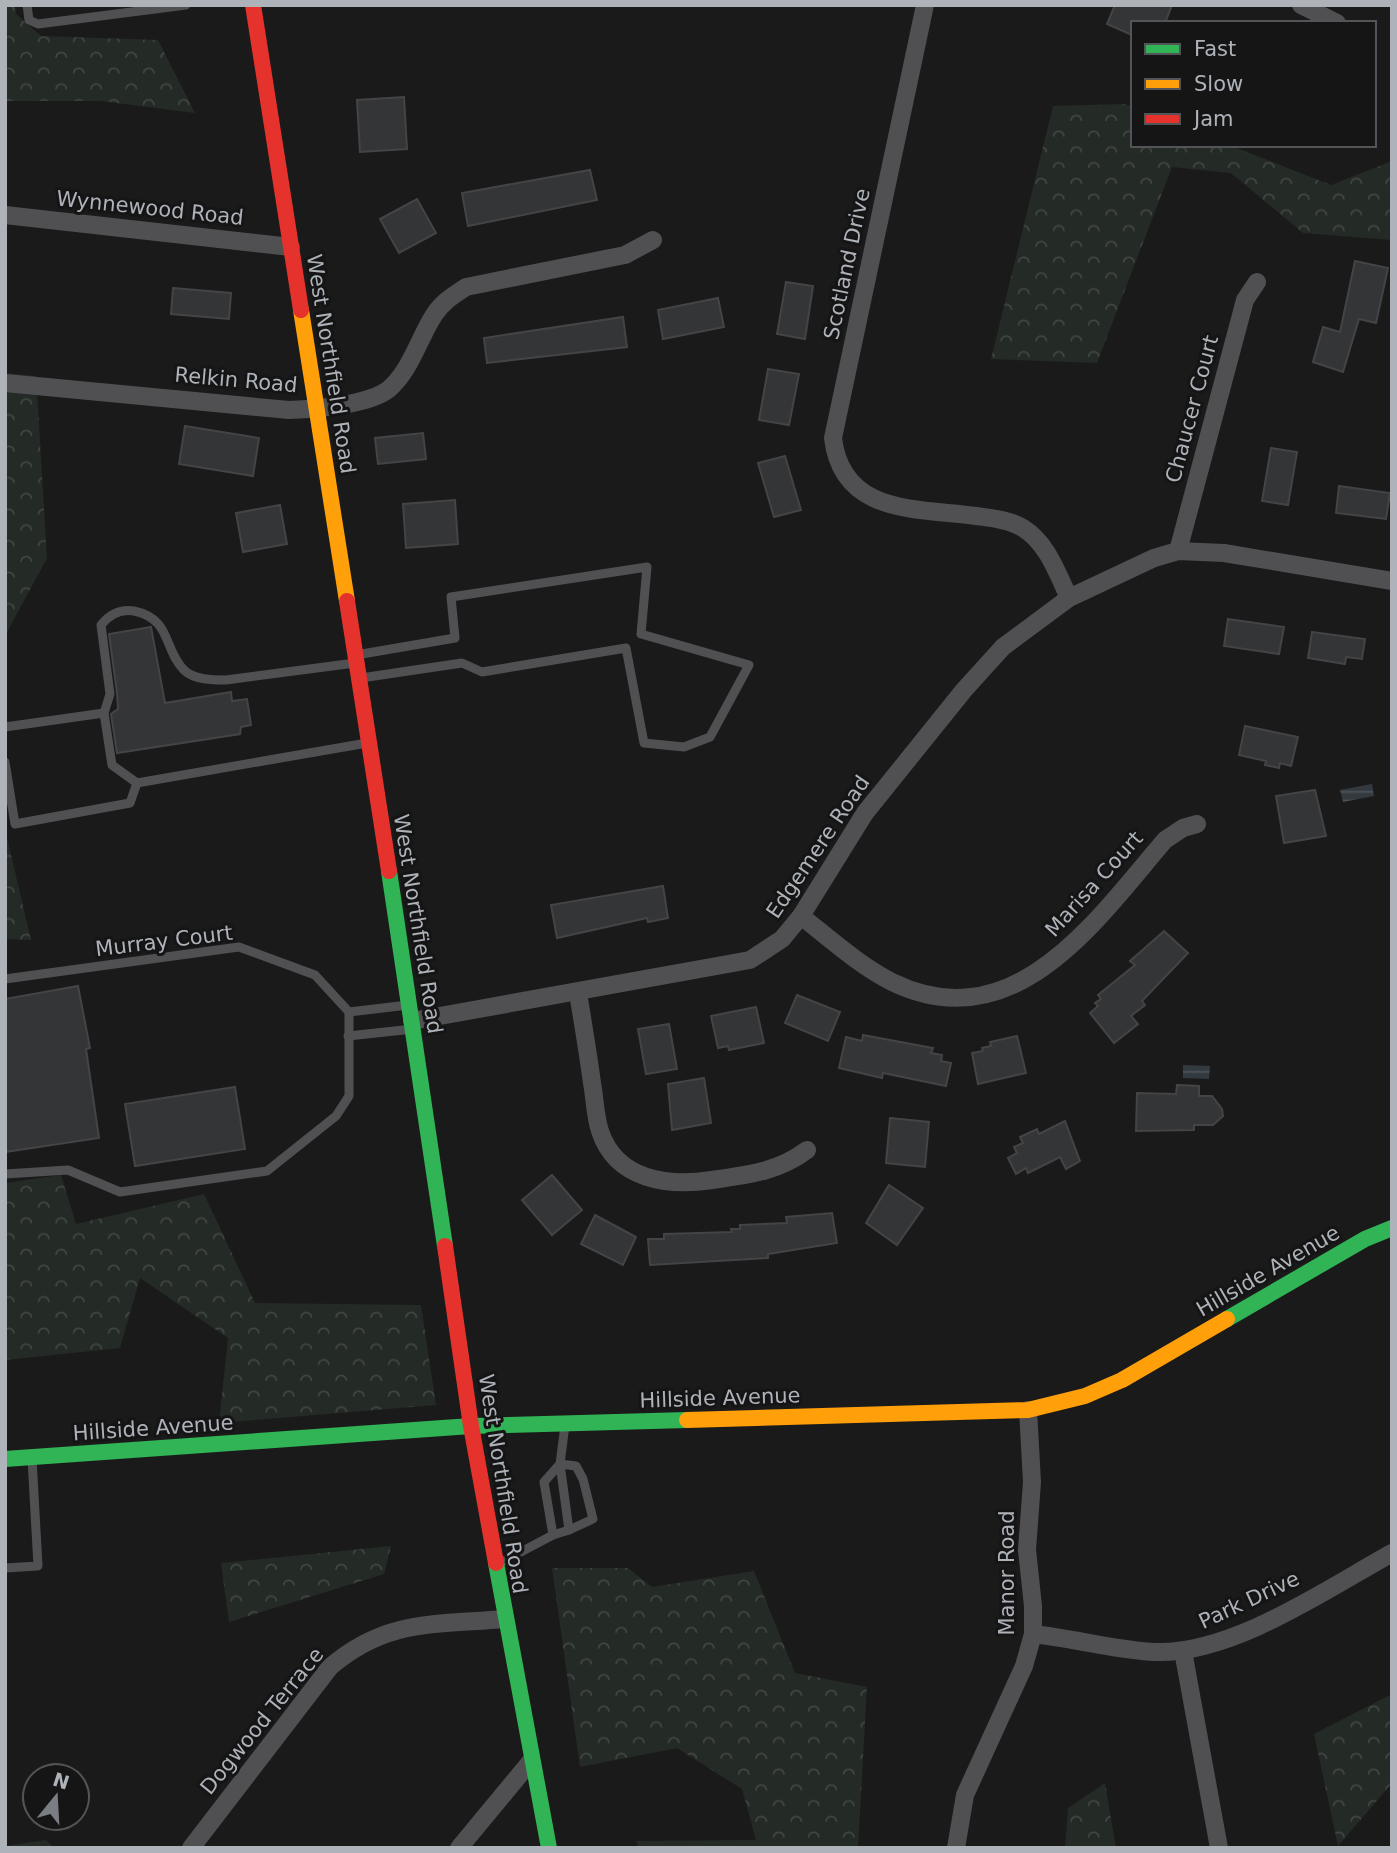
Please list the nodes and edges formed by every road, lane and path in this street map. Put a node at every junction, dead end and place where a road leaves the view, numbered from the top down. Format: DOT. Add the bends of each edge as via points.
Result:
graph roads {
  1 [pos="27,5"];
  2 [pos="253,5"];
  3 [pos="925,5"];
  4 [pos="1301,5"];
  5 [pos="181,6"];
  6 [pos="1334,21"];
  7 [pos="5,215"];
  8 [pos="653,240"];
  9 [pos="290,247"];
  10 [pos="1258,282"];
  11 [pos="5,383"];
  12 [pos="318,409"];
  13 [pos="1178,551"];
  14 [pos="1392,581"];
  15 [pos="1069,598"];
  16 [pos="357,665"];
  17 [pos="104,713"];
  18 [pos="5,727"];
  19 [pos="369,742"];
  20 [pos="5,762"];
  21 [pos="137,783"];
  22 [pos="1197,824"];
  23 [pos="801,916"];
  24 [pos="5,978"];
  25 [pos="578,993"];
  26 [pos="349,1012"];
  27 [pos="412,1018"];
  28 [pos="348,1036"];
  29 [pos="807,1150"];
  30 [pos="5,1174"];
  31 [pos="1392,1228"];
  32 [pos="1028,1410"];
  33 [pos="565,1423"];
  34 [pos="471,1426"];
  35 [pos="32,1457"];
  36 [pos="5,1459"];
  37 [pos="560,1464"];
  38 [pos="569,1530"];
  39 [pos="553,1535"];
  40 [pos="1392,1553"];
  41 [pos="495,1566"];
  42 [pos="5,1568"];
  43 [pos="505,1619"];
  44 [pos="1033,1634"];
  45 [pos="1183,1651"];
  46 [pos="531,1761"];
  47 [pos="191,1848"];
  48 [pos="459,1848"];
  49 [pos="549,1848"];
  50 [pos="956,1848"];
  51 [pos="1219,1848"];
  1 -- 5 [label="lane" via="29,20 38,24"];
  2 -- 9 [label="main road, West Northfield Road"];
  3 -- 15 [label="street, Scotland Drive" via="833,438 839,466 874,500 1021,526 1039,540"];
  4 -- 6 [label="street"];
  7 -- 9 [label="street, Wynnewood Road"];
  8 -- 12 [label="street, Relkin Road" via="625,255 466,287 435,313 404,371 388,390"];
  9 -- 12 [label="main road, West Northfield Road"];
  10 -- 13 [label="street, Chaucer Court" via="1245,300"];
  11 -- 12 [label="street, Relkin Road"];
  12 -- 16 [label="main road, West Northfield Road"];
  13 -- 14 [label="street, Edgemere Road" via="1224,553"];
  13 -- 15 [label="street, Edgemere Road"];
  15 -- 23 [label="street, Edgemere Road" via="1003,647 964,690 865,813"];
  16 -- 16 [label="lane" via="462,663 482,671 626,648 644,743 684,747 710,737 749,665 641,634 647,567 450,597 456,638"];
  16 -- 17 [label="lane" via="205,680 185,671 162,627 148,614 129,610 109,615 101,625 110,694"];
  16 -- 19 [label="main road, West Northfield Road"];
  17 -- 18 [label="lane"];
  17 -- 21 [label="lane" via="112,765"];
  19 -- 21 [label="lane"];
  19 -- 27 [label="main road, West Northfield Road"];
  20 -- 21 [label="lane" via="15,824 130,803"];
  22 -- 23 [label="street, Marisa Court" via="1165,839 1077,942 1055,961 1017,984 993,992 943,996 895,984"];
  23 -- 25 [label="street, Edgemere Road" via="782,939 750,960"];
  24 -- 26 [label="lane, Murray Court" via="239,947 316,975"];
  25 -- 27 [label="street, Edgemere Road"];
  25 -- 29 [label="street" via="600,1129 613,1156 624,1166 651,1180 685,1184 769,1171"];
  26 -- 27 [label="lane"];
  26 -- 28 [label="lane"];
  27 -- 28 [label="lane"];
  27 -- 34 [label="main road, West Northfield Road"];
  28 -- 30 [label="lane" via="349,1096 336,1116 267,1171 120,1192 68,1170"];
  31 -- 32 [label="main road, Hillside Avenue" via="1365,1239 1122,1380 1085,1396"];
  32 -- 33 [label="main road, Hillside Avenue"];
  32 -- 44 [label="street, Manor Road" via="1032,1482 1027,1550"];
  33 -- 34 [label="main road, Hillside Avenue"];
  33 -- 37 [label="lane"];
  34 -- 35 [label="main road, Hillside Avenue"];
  34 -- 41 [label="main road, West Northfield Road"];
  35 -- 36 [label="main road, Hillside Avenue"];
  35 -- 42 [label="lane" via="38,1566"];
  37 -- 38 [label="lane"];
  37 -- 38 [label="lane" via="576,1466 593,1519"];
  37 -- 39 [label="lane" via="544,1482"];
  38 -- 39 [label="lane"];
  39 -- 41 [label="lane"];
  40 -- 45 [label="street, Park Drive" via="1235,1636"];
  41 -- 43 [label="main road, West Northfield Road"];
  43 -- 46 [label="main road, West Northfield Road"];
  43 -- 47 [label="street, Dogwood Terrace" via="383,1632 352,1648 330,1667"];
  44 -- 45 [label="street, Park Drive" via="1154,1652"];
  44 -- 50 [label="street, Manor Road" via="1024,1666 965,1795"];
  45 -- 51 [label="street"];
  46 -- 48 [label="street"];
  46 -- 49 [label="main road, West Northfield Road"];
}
